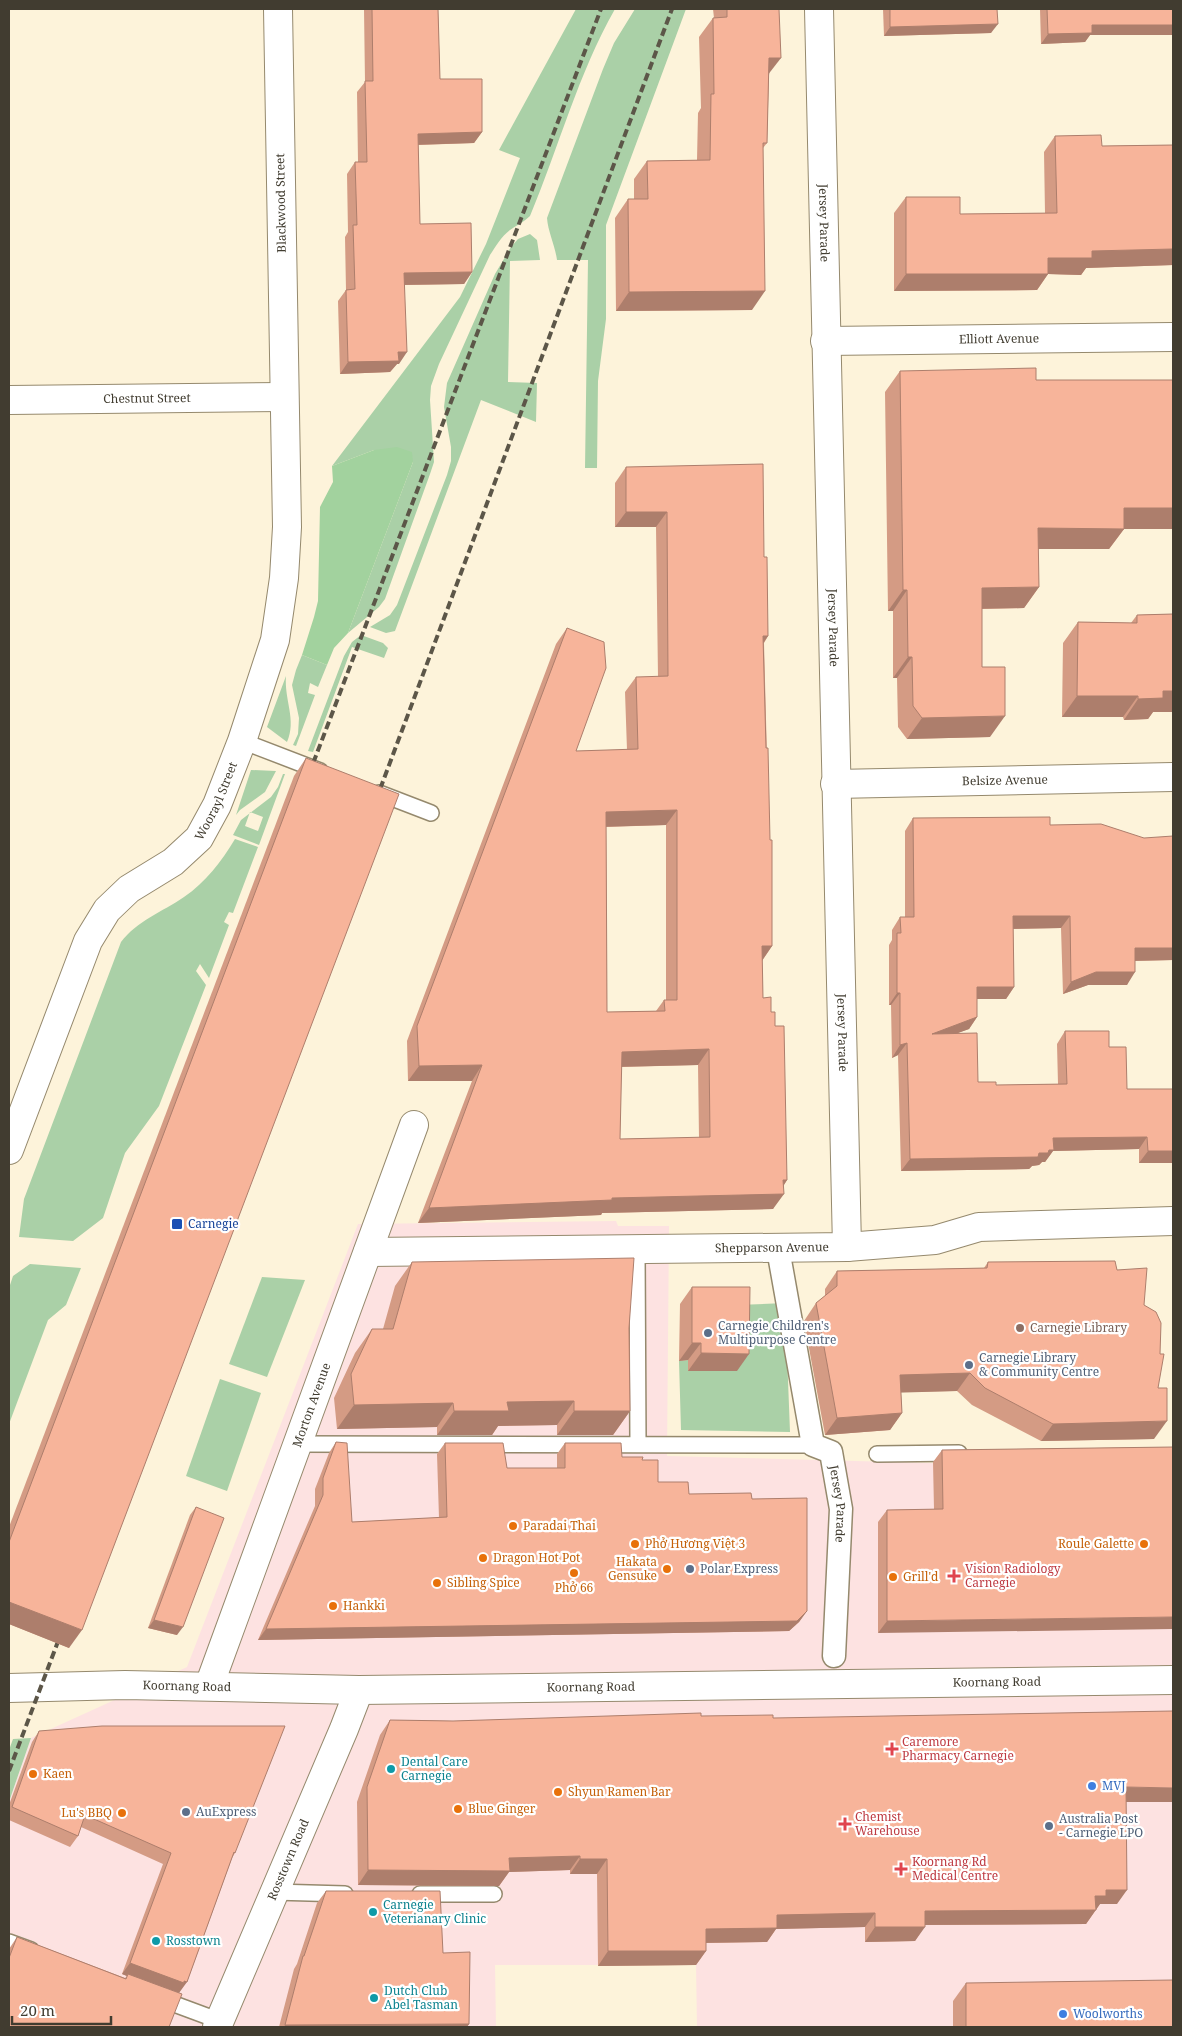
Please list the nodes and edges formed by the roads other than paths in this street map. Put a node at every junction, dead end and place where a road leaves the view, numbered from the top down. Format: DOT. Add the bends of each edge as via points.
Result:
graph roads {
  1 [pos="278,9"];
  2 [pos="819,9"];
  3 [pos="1173,337"];
  4 [pos="825,341"];
  5 [pos="284,397"];
  6 [pos="9,400"];
  7 [pos="242,741"];
  8 [pos="332,775"];
  9 [pos="1173,777"];
  10 [pos="836,784"];
  11 [pos="366,788"];
  12 [pos="431,813"];
  13 [pos="414,1125"];
  14 [pos="9,1150"];
  15 [pos="1173,1221"];
  16 [pos="847,1247"];
  17 [pos="778,1249"];
  18 [pos="637,1250"];
  19 [pos="368,1252"];
  20 [pos="638,1443"];
  21 [pos="299,1444"];
  22 [pos="813,1445"];
  23 [pos="976,1453"];
  24 [pos="877,1454"];
  25 [pos="834,1656"];
  26 [pos="1173,1680"];
  27 [pos="209,1686"];
  28 [pos="9,1688"];
  29 [pos="359,1690"];
  30 [pos="274,1892"];
  31 [pos="356,1894"];
  32 [pos="405,1894"];
  33 [pos="494,1894"];
  34 [pos="9,1942"];
  35 [pos="46,1956"];
  36 [pos="146,1993"];
  37 [pos="219,2024"];
  1 -- 5 [label="street, Blackwood Street"];
  2 -- 4 [label="street, Jersey Parade"];
  3 -- 4 [label="street, Elliott Avenue"];
  4 -- 10 [label="street, Jersey Parade"];
  5 -- 6 [label="street, Chestnut Street"];
  5 -- 7 [label="street, Woorayl Street" via="287,527 284,578 275,640"];
  7 -- 8 [label="lane"];
  7 -- 14 [label="street, Woorayl Street" via="217,805 199,838 172,862 129,889 107,910 88,942"];
  9 -- 10 [label="street, Belsize Avenue"];
  10 -- 16 [label="street, Jersey Parade"];
  11 -- 12 [label="lane"];
  13 -- 19 [label="street, Morton Avenue"];
  15 -- 16 [label="street, Shepparson Avenue" via="979,1227 935,1240"];
  16 -- 17 [label="street, Shepparson Avenue"];
  17 -- 18 [label="street, Shepparson Avenue"];
  17 -- 22 [label="street"];
  18 -- 19 [label="street, Shepparson Avenue"];
  18 -- 20 [label="lane"];
  19 -- 21 [label="street, Morton Avenue"];
  20 -- 21 [label="lane"];
  20 -- 22 [label="lane"];
  21 -- 27 [label="street, Morton Avenue"];
  22 -- 25 [label="street, Jersey Parade" via="831,1452 841,1509"];
  23 -- 24 [label="lane"];
  26 -- 29 [label="street, Koornang Road"];
  27 -- 28 [label="street, Koornang Road"];
  27 -- 29 [label="street, Koornang Road"];
  29 -- 30 [label="street, Rosstown Road"];
  30 -- 31 [label="lane"];
  30 -- 37 [label="street, Rosstown Road"];
  32 -- 33 [label="lane"];
  34 -- 35 [label="lane"];
  36 -- 37 [label="lane"];
}
